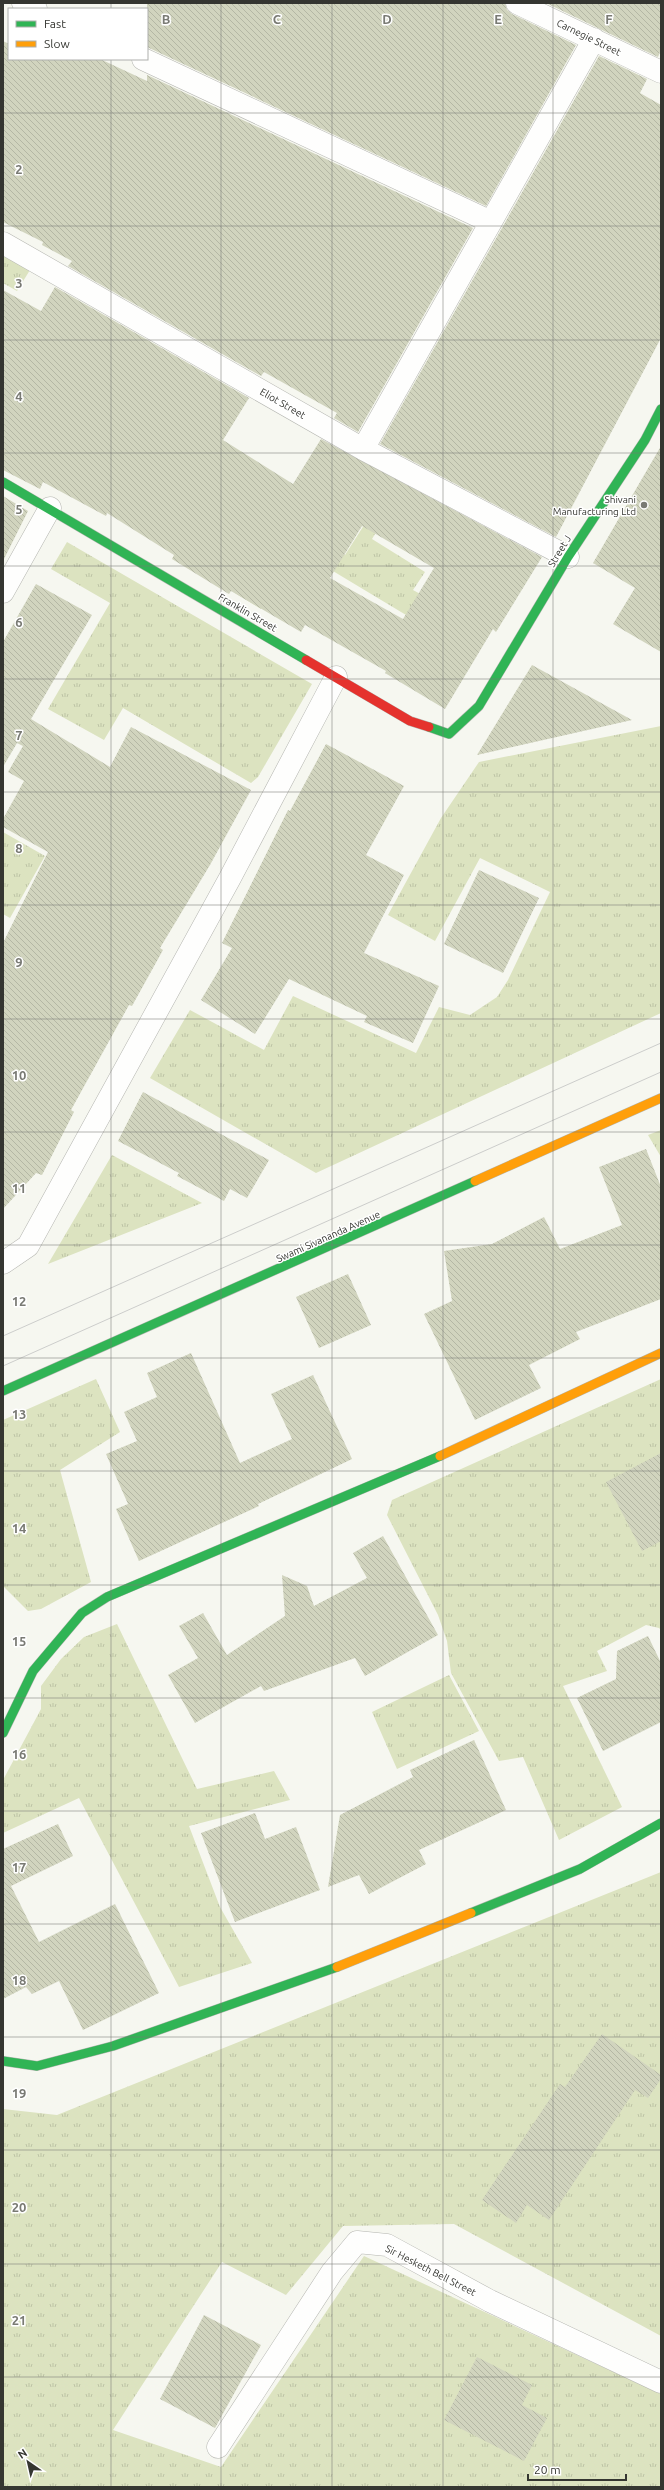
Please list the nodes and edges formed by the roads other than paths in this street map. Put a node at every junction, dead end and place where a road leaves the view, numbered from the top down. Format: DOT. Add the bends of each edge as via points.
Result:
graph roads {
  1 [pos="23,3"];
  2 [pos="517,3"];
  3 [pos="34,8"];
  4 [pos="594,39"];
  5 [pos="145,60"];
  6 [pos="661,72"];
  7 [pos="491,222"];
  8 [pos="3,243"];
  9 [pos="661,409"];
  10 [pos="364,449"];
  11 [pos="3,482"];
  12 [pos="50,508"];
  13 [pos="568,557"];
  14 [pos="3,592"];
  15 [pos="336,676"];
  16 [pos="478,706"];
  17 [pos="661,1098"];
  18 [pos="3,1263"];
  19 [pos="661,1353"];
  20 [pos="3,1391"];
  21 [pos="3,1733"];
  22 [pos="661,1823"];
  23 [pos="3,2061"];
  24 [pos="661,2382"];
  25 [pos="218,2447"];
  1 -- 3 [label="street"];
  2 -- 4 [label="street, Carnegie Street"];
  4 -- 6 [label="street, Carnegie Street"];
  4 -- 7 [label="street"];
  5 -- 7 [label="street"];
  7 -- 10 [label="street"];
  8 -- 10 [label="street, Eliot Street"];
  9 -- 13 [label="street, Street J" via="645,440"];
  10 -- 13 [label="street, Eliot Street"];
  11 -- 12 [label="street, Franklin Street"];
  12 -- 14 [label="street"];
  12 -- 15 [label="street, Franklin Street"];
  13 -- 16 [label="street, Street J"];
  15 -- 16 [label="street, Franklin Street" via="410,721 449,734"];
  15 -- 18 [label="street" via="230,878 32,1240 28,1246"];
  17 -- 20 [label="street, Swami Sivananda Avenue"];
  19 -- 21 [label="street" via="477,1441 107,1597 82,1613 33,1671"];
  22 -- 23 [label="street" via="580,1869 324,1972 106,2048 37,2066"];
  24 -- 25 [label="street, Sir Hesketh Bell Street" via="490,2301 388,2245 357,2242 332,2272"];
}
